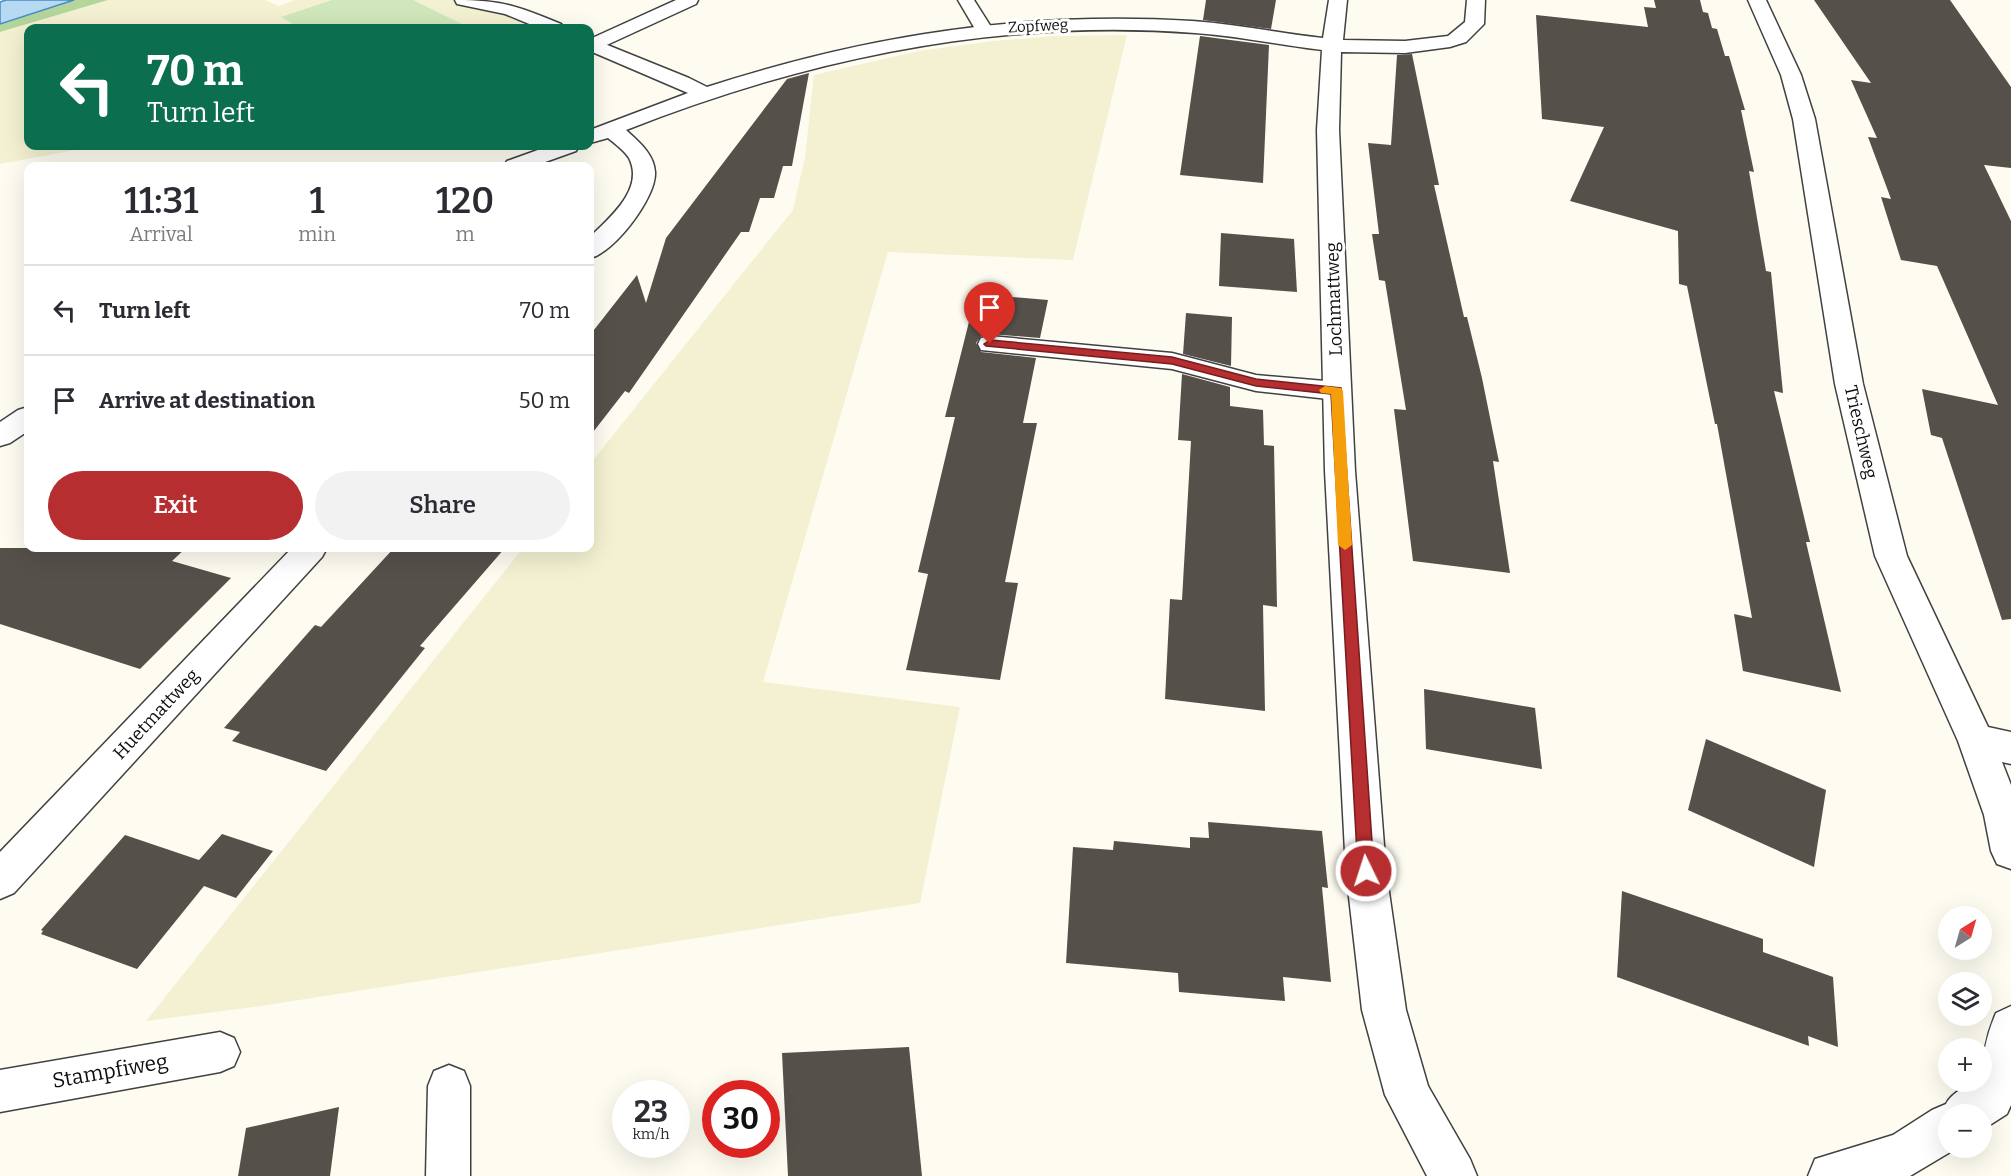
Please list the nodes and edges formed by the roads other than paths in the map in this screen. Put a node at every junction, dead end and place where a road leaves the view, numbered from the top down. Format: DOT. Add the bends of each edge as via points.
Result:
graph roads {
  1 [pos="466,0"];
  2 [pos="690,0"];
  3 [pos="966,0"];
  4 [pos="1338,0"];
  5 [pos="1476,0"];
  6 [pos="1757,0"];
  7 [pos="544,24"];
  8 [pos="984,30"];
  9 [pos="594,43"];
  10 [pos="594,45"];
  11 [pos="1334,45"];
  12 [pos="704,94"];
  13 [pos="600,133"];
  14 [pos="557,150"];
  15 [pos="526,162"];
  16 [pos="594,246"];
  17 [pos="990,344"];
  18 [pos="1337,391"];
  19 [pos="24,420"];
  20 [pos="0,436"];
  21 [pos="307,552"];
  22 [pos="1976,741"];
  23 [pos="2011,748"];
  24 [pos="2011,851"];
  25 [pos="0,880"];
  26 [pos="2011,1028"];
  27 [pos="220,1052"];
  28 [pos="449,1086"];
  29 [pos="0,1091"];
  30 [pos="1981,1104"];
  31 [pos="1938,1133"];
  32 [pos="448,1176"];
  33 [pos="1453,1176"];
  34 [pos="1832,1176"];
  1 -- 7 [label="street" via="511,10"];
  2 -- 9 [label="lane"];
  3 -- 8 [label="lane"];
  4 -- 11 [label="street"];
  5 -- 11 [label="street" via="1474,24 1457,39 1418,47"];
  6 -- 22 [label="street, Trieschweg" via="1791,75 1804,119 1849,384 1891,556"];
  8 -- 11 [label="street, Zopfweg" via="1131,24 1206,28"];
  8 -- 12 [label="street, Zopfweg" via="819,62"];
  10 -- 12 [label="street"];
  11 -- 18 [label="street, Lochmattweg" via="1329,69 1328,130"];
  12 -- 13 [label="street, Zopfweg"];
  13 -- 16 [label="street" via="640,158 642,176 639,195"];
  14 -- 15 [label="street"];
  17 -- 18 [label="lane" via="1172,361 1256,383"];
  18 -- 33 [label="street, Lochmattweg" via="1366,871 1384,1010 1408,1095"];
  19 -- 20 [label="street"];
  21 -- 25 [label="street, Huetmattweg"];
  22 -- 23 [label="street"];
  22 -- 24 [label="street, Trieschweg" via="2003,815"];
  26 -- 30 [label="street" via="1991,1098"];
  27 -- 29 [label="lane, Stampfiweg"];
  28 -- 32 [label="lane"];
  31 -- 34 [label="street" via="1904,1155"];
}
